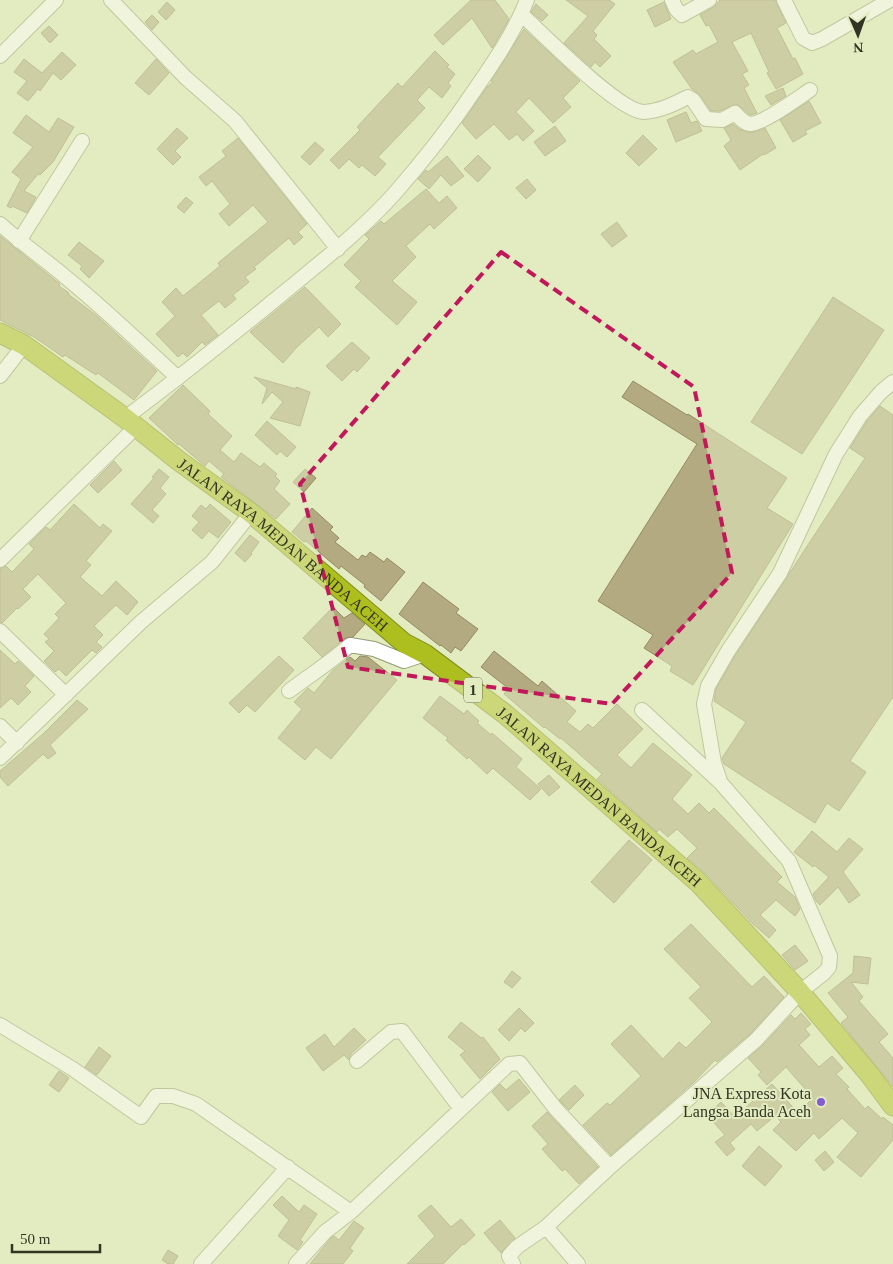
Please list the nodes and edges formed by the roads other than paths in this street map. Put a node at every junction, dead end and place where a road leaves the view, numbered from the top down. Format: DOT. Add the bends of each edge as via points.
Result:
graph roads {
  1 [pos="56,0"];
  2 [pos="111,0"];
  3 [pos="527,0"];
  4 [pos="672,0"];
  5 [pos="709,0"];
  6 [pos="784,0"];
  7 [pos="890,0"];
  8 [pos="521,14"];
  9 [pos="0,56"];
  10 [pos="810,90"];
  11 [pos="82,141"];
  12 [pos="0,224"];
  13 [pos="19,241"];
  14 [pos="338,248"];
  15 [pos="0,333"];
  16 [pos="24,345"];
  17 [pos="0,376"];
  18 [pos="178,378"];
  19 [pos="893,382"];
  20 [pos="131,423"];
  21 [pos="251,513"];
  22 [pos="0,560"];
  23 [pos="0,631"];
  24 [pos="425,654"];
  25 [pos="289,691"];
  26 [pos="66,695"];
  27 [pos="642,710"];
  28 [pos="0,726"];
  29 [pos="16,744"];
  30 [pos="0,758"];
  31 [pos="720,782"];
  32 [pos="800,992"];
  33 [pos="0,1025"];
  34 [pos="357,1061"];
  35 [pos="893,1106"];
  36 [pos="461,1109"];
  37 [pos="288,1167"];
  38 [pos="610,1168"];
  39 [pos="351,1212"];
  40 [pos="546,1227"];
  41 [pos="508,1261"];
  42 [pos="201,1264"];
  43 [pos="296,1264"];
  44 [pos="578,1264"];
  1 -- 9 [label="street"];
  2 -- 14 [label="street" via="186,78 234,121"];
  3 -- 8 [label="street"];
  4 -- 5 [label="street" via="682,15"];
  6 -- 7 [label="street" via="802,38 812,43"];
  8 -- 10 [label="street" via="594,82 642,112 662,109 688,98 706,119 722,120 735,113 752,124"];
  8 -- 14 [label="street" via="498,56 433,147 394,194"];
  11 -- 13 [label="street"];
  12 -- 13 [label="street"];
  13 -- 18 [label="street" via="109,313"];
  14 -- 18 [label="street"];
  15 -- 16 [label="highway, JALAN RAYA MEDAN BANDA ACEH / 1"];
  16 -- 17 [label="street"];
  16 -- 20 [label="highway, JALAN RAYA MEDAN BANDA ACEH / 1"];
  18 -- 20 [label="street"];
  19 -- 31 [label="street" via="860,416 836,454 780,573 708,686 704,704"];
  20 -- 21 [label="highway, JALAN RAYA MEDAN BANDA ACEH / 1"];
  20 -- 22 [label="street"];
  21 -- 24 [label="highway, JALAN RAYA MEDAN BANDA ACEH / 1" via="404,643"];
  21 -- 26 [label="street" via="212,562 141,622"];
  23 -- 26 [label="street"];
  24 -- 25 [label="street" via="404,661 374,649 350,645"];
  24 -- 32 [label="highway, JALAN RAYA MEDAN BANDA ACEH / 1" via="505,714 698,883"];
  26 -- 29 [label="street"];
  27 -- 31 [label="street"];
  28 -- 29 [label="street"];
  29 -- 30 [label="street"];
  31 -- 32 [label="street" via="789,861 830,956 829,967"];
  32 -- 35 [label="highway, JALAN RAYA MEDAN BANDA ACEH / 1"];
  32 -- 38 [label="street" via="756,1040"];
  33 -- 37 [label="street" via="73,1069 141,1117 156,1096 173,1096 196,1104"];
  34 -- 36 [label="street" via="391,1032 402,1031"];
  36 -- 38 [label="street" via="509,1064 520,1063 555,1108"];
  36 -- 39 [label="street"];
  37 -- 39 [label="street"];
  37 -- 42 [label="street"];
  38 -- 40 [label="street"];
  39 -- 43 [label="street" via="325,1232"];
  40 -- 41 [label="street" via="517,1247"];
  40 -- 44 [label="street"];
}
